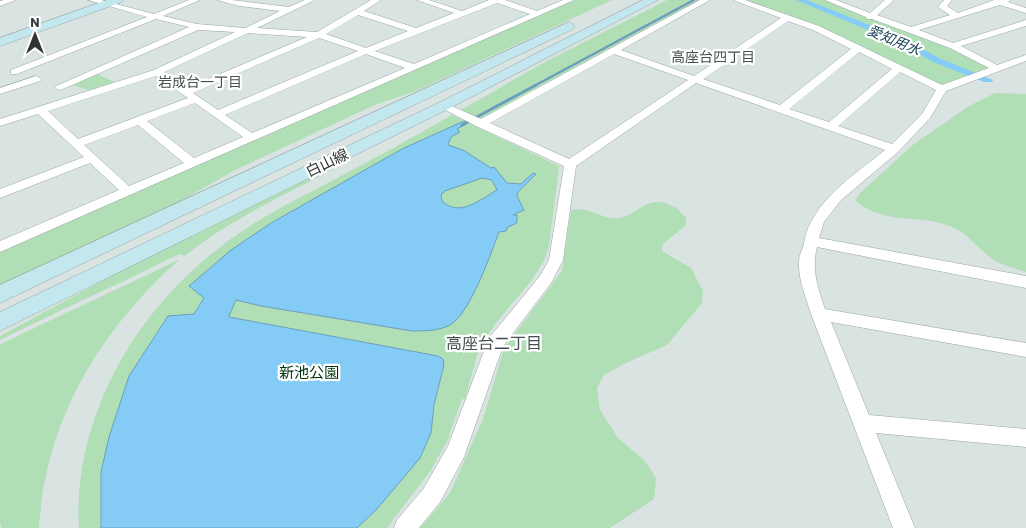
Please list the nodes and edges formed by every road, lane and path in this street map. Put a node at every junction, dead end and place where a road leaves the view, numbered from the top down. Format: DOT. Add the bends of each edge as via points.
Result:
graph roads {
  1 [pos="12,0"];
  2 [pos="92,0"];
  3 [pos="196,0"];
  4 [pos="221,0"];
  5 [pos="250,0"];
  6 [pos="311,0"];
  7 [pos="377,0"];
  8 [pos="497,0"];
  9 [pos="570,0"];
  10 [pos="625,0"];
  11 [pos="652,0"];
  12 [pos="706,0"];
  13 [pos="737,0"];
  14 [pos="829,0"];
  15 [pos="890,0"];
  16 [pos="948,0"];
  17 [pos="425,1"];
  18 [pos="1001,1"];
  19 [pos="113,2"];
  20 [pos="0,4"];
  21 [pos="239,4"];
  22 [pos="291,10"];
  23 [pos="1026,10"];
  24 [pos="358,12"];
  25 [pos="462,13"];
  26 [pos="537,14"];
  27 [pos="155,16"];
  28 [pos="870,16"];
  29 [pos="957,16"];
  30 [pos="788,17"];
  31 [pos="1026,23"];
  32 [pos="197,27"];
  33 [pos="246,30"];
  34 [pos="911,30"];
  35 [pos="416,31"];
  36 [pos="319,35"];
  37 [pos="0,42"];
  38 [pos="953,46"];
  39 [pos="858,48"];
  40 [pos="366,51"];
  41 [pos="614,51"];
  42 [pos="1026,58"];
  43 [pos="413,67"];
  44 [pos="899,68"];
  45 [pos="997,69"];
  46 [pos="157,72"];
  47 [pos="695,79"];
  48 [pos="942,89"];
  49 [pos="0,91"];
  50 [pos="186,92"];
  51 [pos="82,96"];
  52 [pos="196,99"];
  53 [pos="443,106"];
  54 [pos="39,109"];
  55 [pos="782,109"];
  56 [pos="217,114"];
  57 [pos="139,120"];
  58 [pos="0,122"];
  59 [pos="480,124"];
  60 [pos="831,126"];
  61 [pos="251,138"];
  62 [pos="76,144"];
  63 [pos="894,149"];
  64 [pos="92,158"];
  65 [pos="193,164"];
  66 [pos="570,164"];
  67 [pos="128,192"];
  68 [pos="0,194"];
  69 [pos="810,241"];
  70 [pos="0,247"];
  71 [pos="1026,282"];
  72 [pos="0,296"];
  73 [pos="819,314"];
  74 [pos="0,322"];
  75 [pos="1026,350"];
  76 [pos="863,423"];
  77 [pos="1026,438"];
  78 [pos="404,528"];
  79 [pos="904,528"];
  1 -- 20 [label="street"];
  2 -- 19 [label="street"];
  3 -- 27 [label="street"];
  4 -- 21 [label="street"];
  5 -- 21 [label="street"];
  6 -- 22 [label="street"];
  7 -- 24 [label="street"];
  8 -- 25 [label="street"];
  8 -- 26 [label="street"];
  9 -- 26 [label="street"];
  10 -- 72 [label="street, 白山線"];
  11 -- 53 [label="street, 白山線"];
  12 -- 41 [label="street"];
  13 -- 30 [label="street"];
  14 -- 28 [label="street"];
  15 -- 28 [label="street"];
  16 -- 29 [label="street" via="942,7"];
  17 -- 25 [label="street"];
  18 -- 23 [label="street"];
  18 -- 29 [label="street"];
  19 -- 27 [label="street"];
  19 -- 37 [label="street"];
  21 -- 22 [label="street"];
  22 -- 33 [label="street"];
  24 -- 35 [label="street"];
  24 -- 36 [label="street"];
  25 -- 35 [label="street"];
  26 -- 43 [label="street"];
  27 -- 32 [label="street"];
  27 -- 49 [label="street" via="14,72 36,79"];
  28 -- 34 [label="street"];
  29 -- 34 [label="street"];
  30 -- 39 [label="street"];
  30 -- 47 [label="street"];
  31 -- 38 [label="street"];
  32 -- 33 [label="street"];
  32 -- 51 [label="street" via="58,87"];
  33 -- 36 [label="street"];
  33 -- 46 [label="street"];
  34 -- 38 [label="street"];
  35 -- 40 [label="street"];
  36 -- 40 [label="street"];
  36 -- 50 [label="street"];
  38 -- 45 [label="street"];
  39 -- 44 [label="street"];
  39 -- 55 [label="street"];
  40 -- 43 [label="street"];
  40 -- 56 [label="street"];
  41 -- 47 [label="street"];
  41 -- 59 [label="street"];
  42 -- 45 [label="street"];
  43 -- 61 [label="street"];
  44 -- 48 [label="street"];
  44 -- 60 [label="street"];
  45 -- 48 [label="street"];
  46 -- 50 [label="street"];
  46 -- 51 [label="street"];
  47 -- 55 [label="street"];
  47 -- 66 [label="street"];
  48 -- 63 [label="street" via="926,116"];
  50 -- 52 [label="street"];
  51 -- 54 [label="street"];
  52 -- 56 [label="street"];
  52 -- 57 [label="street"];
  53 -- 59 [label="street"];
  53 -- 74 [label="street, 白山線"];
  54 -- 58 [label="street"];
  54 -- 62 [label="street"];
  55 -- 60 [label="street"];
  56 -- 61 [label="street"];
  57 -- 62 [label="street"];
  57 -- 65 [label="street"];
  59 -- 66 [label="street"];
  60 -- 63 [label="street"];
  61 -- 65 [label="street"];
  62 -- 64 [label="street"];
  63 -- 69 [label="street" via="836,197 817,221"];
  64 -- 67 [label="street"];
  64 -- 68 [label="street"];
  65 -- 67 [label="street"];
  66 -- 78 [label="street" via="556,260 546,279 494,343 457,450 432,495"];
  67 -- 70 [label="street"];
  69 -- 71 [label="street"];
  69 -- 73 [label="street" via="806,260 808,280"];
  73 -- 75 [label="street"];
  73 -- 76 [label="street"];
  76 -- 77 [label="street"];
  76 -- 79 [label="street"];
}
